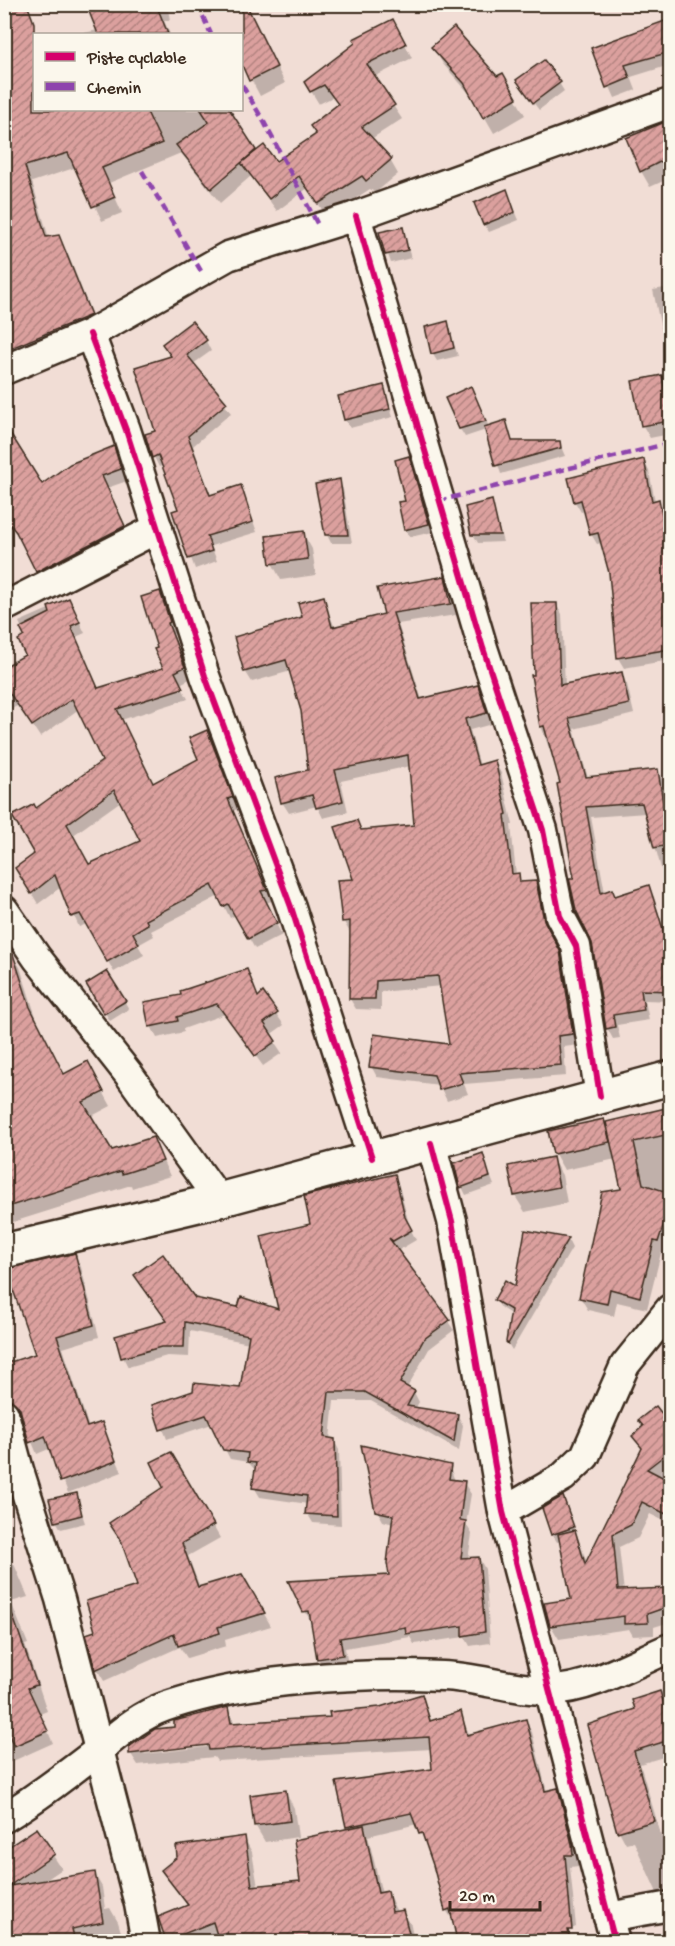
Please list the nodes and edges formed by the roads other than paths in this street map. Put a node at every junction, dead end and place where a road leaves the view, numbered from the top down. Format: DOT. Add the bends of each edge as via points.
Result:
graph roads {
  1 [pos="670,103"];
  2 [pos="356,216"];
  3 [pos="90,334"];
  4 [pos="4,370"];
  5 [pos="158,528"];
  6 [pos="4,607"];
  7 [pos="4,910"];
  8 [pos="670,1078"];
  9 [pos="600,1096"];
  10 [pos="430,1143"];
  11 [pos="372,1158"];
  12 [pos="219,1200"];
  13 [pos="4,1251"];
  14 [pos="670,1309"];
  15 [pos="4,1414"];
  16 [pos="503,1512"];
  17 [pos="670,1648"];
  18 [pos="551,1690"];
  19 [pos="100,1749"];
  20 [pos="4,1818"];
  21 [pos="670,1906"];
  22 [pos="612,1929"];
  23 [pos="146,1941"];
  1 -- 2 [label="street"];
  2 -- 3 [label="street" via="228,256"];
  2 -- 9 [label="street" via="483,648 543,830 560,916 576,946"];
  3 -- 4 [label="street"];
  3 -- 5 [label="street"];
  5 -- 6 [label="street"];
  5 -- 11 [label="street" via="205,676 291,907"];
  7 -- 12 [label="street"];
  8 -- 9 [label="street"];
  9 -- 10 [label="street"];
  10 -- 11 [label="street"];
  10 -- 16 [label="street" via="452,1221"];
  11 -- 12 [label="street"];
  12 -- 13 [label="street"];
  14 -- 16 [label="street" via="625,1365 585,1456 563,1477"];
  15 -- 19 [label="street"];
  16 -- 18 [label="street"];
  17 -- 18 [label="street" via="588,1682"];
  18 -- 19 [label="street" via="444,1676 263,1684 162,1708 135,1721"];
  18 -- 22 [label="street"];
  19 -- 20 [label="street"];
  19 -- 23 [label="street"];
  21 -- 22 [label="street"];
}
